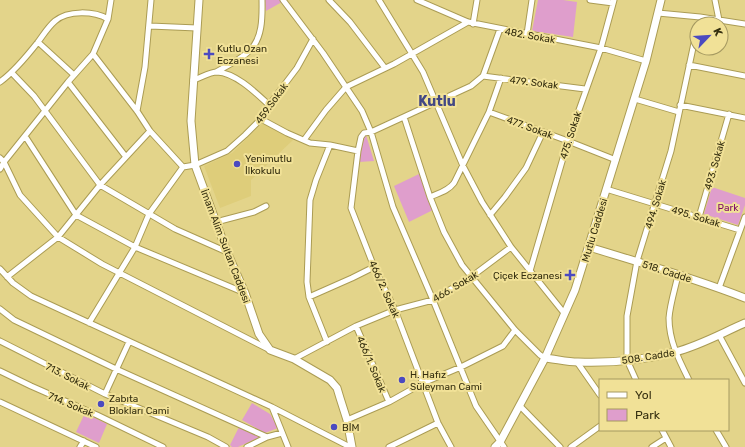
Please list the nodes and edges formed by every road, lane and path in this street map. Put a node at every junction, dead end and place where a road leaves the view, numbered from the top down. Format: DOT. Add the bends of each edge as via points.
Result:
graph roads {
  1 [pos="111,0"];
  2 [pos="151,0"];
  3 [pos="199,0"];
  4 [pos="262,0"];
  5 [pos="284,0"];
  6 [pos="329,0"];
  7 [pos="379,0"];
  8 [pos="416,0"];
  9 [pos="477,0"];
  10 [pos="532,0"];
  11 [pos="590,0"];
  12 [pos="661,0"];
  13 [pos="715,0"];
  14 [pos="614,1"];
  15 [pos="658,13"];
  16 [pos="690,16"];
  17 [pos="718,16"];
  18 [pos="108,19"];
  19 [pos="729,22"];
  20 [pos="470,23"];
  21 [pos="745,24"];
  22 [pos="150,26"];
  23 [pos="197,28"];
  24 [pos="500,29"];
  25 [pos="527,34"];
  26 [pos="313,40"];
  27 [pos="38,42"];
  28 [pos="601,48"];
  29 [pos="93,54"];
  30 [pos="412,54"];
  31 [pos="691,56"];
  32 [pos="646,61"];
  33 [pos="689,64"];
  34 [pos="385,68"];
  35 [pos="216,72"];
  36 [pos="12,73"];
  37 [pos="74,75"];
  38 [pos="483,76"];
  39 [pos="745,76"];
  40 [pos="501,78"];
  41 [pos="193,80"];
  42 [pos="0,82"];
  43 [pos="68,82"];
  44 [pos="346,87"];
  45 [pos="585,89"];
  46 [pos="635,99"];
  47 [pos="436,102"];
  48 [pos="269,105"];
  49 [pos="680,105"];
  50 [pos="45,111"];
  51 [pos="136,111"];
  52 [pos="489,112"];
  53 [pos="679,112"];
  54 [pos="729,114"];
  55 [pos="404,117"];
  56 [pos="261,118"];
  57 [pos="745,118"];
  58 [pos="150,131"];
  59 [pos="371,132"];
  60 [pos="543,132"];
  61 [pos="25,136"];
  62 [pos="304,140"];
  63 [pos="568,141"];
  64 [pos="330,145"];
  65 [pos="358,151"];
  66 [pos="126,157"];
  67 [pos="2,160"];
  68 [pos="616,160"];
  69 [pos="195,165"];
  70 [pos="462,166"];
  71 [pos="183,167"];
  72 [pos="0,168"];
  73 [pos="100,185"];
  74 [pos="606,189"];
  75 [pos="430,197"];
  76 [pos="655,203"];
  77 [pos="266,206"];
  78 [pos="76,214"];
  79 [pos="149,214"];
  80 [pos="490,215"];
  81 [pos="699,217"];
  82 [pos="745,218"];
  83 [pos="216,222"];
  84 [pos="740,230"];
  85 [pos="58,237"];
  86 [pos="134,247"];
  87 [pos="511,247"];
  88 [pos="589,247"];
  89 [pos="227,252"];
  90 [pos="637,261"];
  91 [pos="374,266"];
  92 [pos="0,269"];
  93 [pos="530,271"];
  94 [pos="119,272"];
  95 [pos="678,275"];
  96 [pos="7,277"];
  97 [pos="472,277"];
  98 [pos="719,288"];
  99 [pos="245,294"];
  100 [pos="309,298"];
  101 [pos="745,298"];
  102 [pos="433,300"];
  103 [pos="0,309"];
  104 [pos="395,310"];
  105 [pos="564,313"];
  106 [pos="89,323"];
  107 [pos="745,323"];
  108 [pos="356,326"];
  109 [pos="515,330"];
  110 [pos="719,335"];
  111 [pos="0,341"];
  112 [pos="129,342"];
  113 [pos="327,342"];
  114 [pos="270,350"];
  115 [pos="676,352"];
  116 [pos="545,358"];
  117 [pos="294,359"];
  118 [pos="627,360"];
  119 [pos="577,362"];
  120 [pos="461,367"];
  121 [pos="116,369"];
  122 [pos="0,371"];
  123 [pos="636,379"];
  124 [pos="689,379"];
  125 [pos="423,383"];
  126 [pos="745,383"];
  127 [pos="105,394"];
  128 [pos="599,395"];
  129 [pos="0,402"];
  130 [pos="388,402"];
  131 [pos="520,406"];
  132 [pos="272,407"];
  133 [pos="347,420"];
  134 [pos="438,423"];
  135 [pos="599,427"];
  136 [pos="662,431"];
  137 [pos="717,431"];
  138 [pos="282,433"];
  139 [pos="267,437"];
  140 [pos="666,438"];
  141 [pos="84,441"];
  142 [pos="499,445"];
  143 [pos="80,447"];
  144 [pos="96,447"];
  145 [pos="163,447"];
  146 [pos="226,447"];
  147 [pos="247,447"];
  148 [pos="288,447"];
  149 [pos="351,447"];
  150 [pos="389,447"];
  151 [pos="450,447"];
  152 [pos="560,447"];
  153 [pos="571,447"];
  154 [pos="652,447"];
  155 [pos="671,447"];
  156 [pos="726,447"];
  1 -- 18 [label="street"];
  2 -- 22 [label="street"];
  3 -- 23 [label="street, İmam Alim Sultan Caddesi"];
  4 -- 35 [label="street" via="262,24 254,47"];
  5 -- 26 [label="street"];
  6 -- 34 [label="street" via="350,22"];
  7 -- 30 [label="street"];
  8 -- 20 [label="street, 482. Sokak"];
  9 -- 20 [label="street"];
  10 -- 25 [label="street"];
  11 -- 14 [label="street"];
  12 -- 15 [label="street, Mutlu Caddesi"];
  13 -- 17 [label="street"];
  14 -- 28 [label="street, 475. Sokak"];
  15 -- 16 [label="street"];
  15 -- 32 [label="street, Mutlu Caddesi"];
  18 -- 27 [label="street" via="101,15 86,13 66,15 57,19"];
  18 -- 29 [label="street"];
  19 -- 21 [label="street"];
  20 -- 24 [label="street, 482. Sokak"];
  20 -- 30 [label="street"];
  22 -- 23 [label="street"];
  22 -- 51 [label="street"];
  23 -- 41 [label="street, İmam Alim Sultan Caddesi"];
  24 -- 25 [label="street, 482. Sokak"];
  24 -- 38 [label="street"];
  25 -- 28 [label="street, 482. Sokak"];
  26 -- 44 [label="street"];
  26 -- 48 [label="street, 459.Sokak"];
  27 -- 36 [label="street"];
  27 -- 37 [label="street"];
  28 -- 32 [label="street, 482. Sokak"];
  28 -- 45 [label="street, 475. Sokak"];
  29 -- 37 [label="street"];
  29 -- 51 [label="street"];
  30 -- 34 [label="street"];
  30 -- 47 [label="street"];
  31 -- 33 [label="street, 494. Sokak"];
  32 -- 46 [label="street, Mutlu Caddesi"];
  33 -- 39 [label="street"];
  33 -- 49 [label="street, 494. Sokak"];
  34 -- 44 [label="street"];
  35 -- 41 [label="street"];
  35 -- 48 [label="street" via="239,80"];
  36 -- 42 [label="street"];
  36 -- 50 [label="street"];
  37 -- 43 [label="street"];
  38 -- 40 [label="street, 479. Sokak"];
  38 -- 47 [label="street" via="471,86"];
  40 -- 45 [label="street, 479. Sokak"];
  40 -- 52 [label="street"];
  41 -- 69 [label="street, İmam Alim Sultan Caddesi" via="191,121"];
  43 -- 50 [label="street"];
  43 -- 66 [label="street"];
  44 -- 59 [label="street" via="362,111"];
  44 -- 62 [label="street"];
  45 -- 63 [label="street, 475. Sokak"];
  46 -- 53 [label="street"];
  46 -- 68 [label="street, Mutlu Caddesi"];
  47 -- 55 [label="street"];
  47 -- 70 [label="street"];
  48 -- 56 [label="street, 459.Sokak"];
  49 -- 53 [label="street, 494. Sokak"];
  49 -- 54 [label="street"];
  50 -- 61 [label="street"];
  50 -- 73 [label="street"];
  51 -- 58 [label="street"];
  52 -- 60 [label="street, 477. Sokak"];
  52 -- 70 [label="street"];
  53 -- 76 [label="street, 494. Sokak" via="671,151"];
  54 -- 57 [label="street"];
  54 -- 81 [label="street, 493. Sokak"];
  55 -- 59 [label="street"];
  55 -- 75 [label="street"];
  56 -- 62 [label="street"];
  56 -- 69 [label="street, 459.Sokak" via="226,152"];
  58 -- 66 [label="street"];
  58 -- 71 [label="street"];
  59 -- 65 [label="street, 466/2. Sokak" via="364,133 361,137"];
  59 -- 102 [label="street" via="393,207"];
  60 -- 63 [label="street, 477. Sokak"];
  60 -- 80 [label="street" via="526,168"];
  61 -- 67 [label="street"];
  61 -- 78 [label="street"];
  62 -- 64 [label="street"];
  63 -- 68 [label="street, 477. Sokak"];
  63 -- 93 [label="street, 475. Sokak"];
  64 -- 65 [label="street"];
  64 -- 100 [label="street" via="310,200 307,282"];
  65 -- 91 [label="street, 466/2. Sokak" via="350,208"];
  66 -- 73 [label="street"];
  67 -- 72 [label="street"];
  67 -- 85 [label="street" via="20,194"];
  68 -- 74 [label="street, Mutlu Caddesi"];
  69 -- 71 [label="street, 459.Sokak"];
  69 -- 83 [label="street, İmam Alim Sultan Caddesi"];
  70 -- 75 [label="street" via="451,187"];
  70 -- 80 [label="street"];
  71 -- 79 [label="street"];
  73 -- 78 [label="street"];
  73 -- 79 [label="street"];
  74 -- 76 [label="street, 495. Sokak"];
  74 -- 88 [label="street, Mutlu Caddesi"];
  75 -- 97 [label="street" via="444,232 462,265"];
  76 -- 81 [label="street, 495. Sokak"];
  76 -- 90 [label="street, 494. Sokak"];
  77 -- 83 [label="street" via="254,212"];
  78 -- 85 [label="street"];
  78 -- 86 [label="street"];
  79 -- 86 [label="street"];
  79 -- 89 [label="street" via="175,230"];
  80 -- 87 [label="street"];
  81 -- 84 [label="street, 495. Sokak"];
  82 -- 84 [label="street"];
  83 -- 89 [label="street, İmam Alim Sultan Caddesi"];
  84 -- 98 [label="street"];
  85 -- 94 [label="street"];
  85 -- 96 [label="street"];
  86 -- 94 [label="street"];
  86 -- 99 [label="street"];
  87 -- 93 [label="street"];
  87 -- 97 [label="street, 466. Sokak"];
  88 -- 90 [label="street, 518. Cadde"];
  88 -- 105 [label="street, Mutlu Caddesi" via="575,290"];
  89 -- 99 [label="street, İmam Alim Sultan Caddesi"];
  90 -- 95 [label="street, 518. Cadde"];
  90 -- 118 [label="street, 494. Sokak" via="627,316"];
  91 -- 100 [label="street"];
  91 -- 104 [label="street, 466/2. Sokak"];
  92 -- 96 [label="street"];
  93 -- 105 [label="street"];
  94 -- 106 [label="street"];
  94 -- 114 [label="street"];
  95 -- 98 [label="street, 518. Cadde"];
  95 -- 115 [label="street" via="669,317 670,336"];
  96 -- 106 [label="street" via="31,296"];
  97 -- 102 [label="street, 466. Sokak"];
  97 -- 109 [label="street"];
  98 -- 101 [label="street, 518. Cadde"];
  99 -- 114 [label="street, İmam Alim Sultan Caddesi" via="259,334"];
  100 -- 113 [label="street"];
  102 -- 104 [label="street, 466. Sokak"];
  102 -- 120 [label="street"];
  103 -- 121 [label="street" via="14,320"];
  104 -- 108 [label="street, 466. Sokak"];
  104 -- 125 [label="street, 466/2. Sokak"];
  105 -- 116 [label="street, Mutlu Caddesi"];
  106 -- 112 [label="street"];
  107 -- 110 [label="street, 508. Cadde"];
  108 -- 113 [label="street, 466. Sokak"];
  108 -- 130 [label="street, 466/1. Sokak"];
  109 -- 116 [label="street"];
  109 -- 120 [label="street" via="503,346"];
  110 -- 115 [label="street, 508. Cadde"];
  110 -- 126 [label="street"];
  111 -- 127 [label="street, 713. Sokak"];
  112 -- 121 [label="street"];
  112 -- 132 [label="street"];
  113 -- 117 [label="street, 466. Sokak"];
  114 -- 117 [label="street"];
  115 -- 118 [label="street, 508. Cadde"];
  115 -- 124 [label="street"];
  116 -- 119 [label="street, 508. Cadde"];
  116 -- 131 [label="street, Mutlu Caddesi"];
  117 -- 133 [label="street" via="330,380 336,388"];
  118 -- 119 [label="street, 508. Cadde"];
  118 -- 123 [label="street, 494. Sokak"];
  119 -- 128 [label="street"];
  120 -- 125 [label="street"];
  120 -- 142 [label="street" via="476,406"];
  121 -- 127 [label="street"];
  121 -- 139 [label="street"];
  122 -- 145 [label="street, 714. Sokak"];
  125 -- 130 [label="street"];
  125 -- 134 [label="street, 466/2. Sokak"];
  127 -- 146 [label="street, 713. Sokak"];
  129 -- 141 [label="street"];
  130 -- 133 [label="street"];
  131 -- 142 [label="street, Mutlu Caddesi"];
  131 -- 152 [label="street"];
  132 -- 138 [label="street"];
  132 -- 149 [label="street"];
  133 -- 149 [label="street"];
  134 -- 150 [label="street"];
  134 -- 151 [label="street, 466/2. Sokak"];
  135 -- 153 [label="street"];
  136 -- 140 [label="street"];
  137 -- 156 [label="street"];
  138 -- 139 [label="street"];
  138 -- 148 [label="street"];
  139 -- 147 [label="street"];
  140 -- 154 [label="street"];
  140 -- 155 [label="street"];
  141 -- 143 [label="street"];
  141 -- 144 [label="street"];
}
